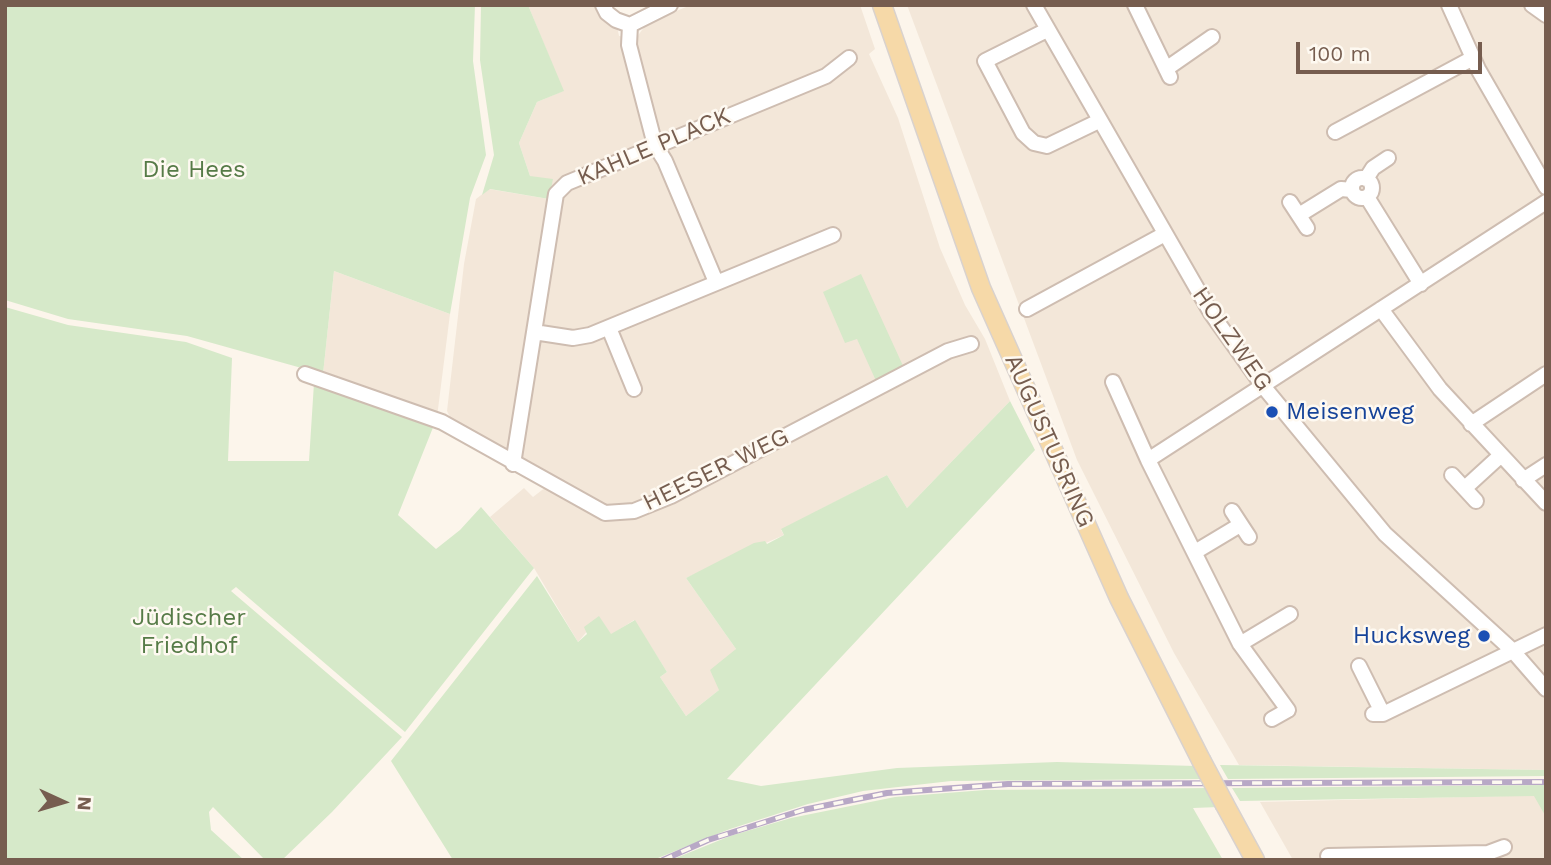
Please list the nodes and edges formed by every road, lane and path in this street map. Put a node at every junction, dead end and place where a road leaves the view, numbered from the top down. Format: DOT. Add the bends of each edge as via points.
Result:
graph roads {
  1 [pos="604,5"];
  2 [pos="670,5"];
  3 [pos="882,5"];
  4 [pos="1034,5"];
  5 [pos="1135,5"];
  6 [pos="1450,5"];
  7 [pos="1532,5"];
  8 [pos="1546,15"];
  9 [pos="630,25"];
  10 [pos="1047,30"];
  11 [pos="1212,37"];
  12 [pos="849,58"];
  13 [pos="1473,58"];
  14 [pos="1099,121"];
  15 [pos="1335,132"];
  16 [pos="655,145"];
  17 [pos="1388,158"];
  18 [pos="1366,179"];
  19 [pos="1546,187"];
  20 [pos="1352,190"];
  21 [pos="1367,197"];
  22 [pos="1290,202"];
  23 [pos="1546,202"];
  24 [pos="1299,215"];
  25 [pos="1307,228"];
  26 [pos="833,235"];
  27 [pos="1163,235"];
  28 [pos="716,282"];
  29 [pos="1420,284"];
  30 [pos="1027,309"];
  31 [pos="1381,309"];
  32 [pos="609,328"];
  33 [pos="534,332"];
  34 [pos="971,344"];
  35 [pos="304,374"];
  36 [pos="1546,374"];
  37 [pos="1113,382"];
  38 [pos="1264,386"];
  39 [pos="634,388"];
  40 [pos="1471,424"];
  41 [pos="1500,456"];
  42 [pos="1148,460"];
  43 [pos="513,464"];
  44 [pos="1546,465"];
  45 [pos="1452,475"];
  46 [pos="1523,480"];
  47 [pos="1465,488"];
  48 [pos="1476,501"];
  49 [pos="1546,503"];
  50 [pos="1232,511"];
  51 [pos="1240,525"];
  52 [pos="1249,537"];
  53 [pos="1195,552"];
  54 [pos="1290,614"];
  55 [pos="1546,635"];
  56 [pos="1240,644"];
  57 [pos="1512,650"];
  58 [pos="1359,666"];
  59 [pos="1546,689"];
  60 [pos="1272,719"];
  61 [pos="1504,847"];
  62 [pos="1328,856"];
  63 [pos="1364,858"];
  64 [pos="1407,858"];
  65 [pos="1255,860"];
  1 -- 9 [label="street" via="616,20"];
  2 -- 9 [label="street"];
  3 -- 65 [label="main road, AUGUSTUSRING, bridge" via="981,288 1119,598"];
  4 -- 10 [label="street, HOLZWEG"];
  5 -- 11 [label="street" via="1168,73"];
  6 -- 13 [label="street"];
  7 -- 8 [label="street"];
  9 -- 16 [label="street" via="629,45"];
  10 -- 14 [label="street, HOLZWEG"];
  10 -- 14 [label="street" via="985,61 1023,133 1034,143 1047,146"];
  12 -- 16 [label="street, KAHLE PLACK" via="825,76"];
  13 -- 15 [label="street"];
  13 -- 19 [label="street"];
  14 -- 27 [label="street, HOLZWEG"];
  16 -- 28 [label="street"];
  16 -- 33 [label="street, KAHLE PLACK" via="566,183 556,194"];
  17 -- 18 [label="street"];
  18 -- 20 [label="street" via="1353,183"];
  18 -- 21 [label="street" via="1371,192"];
  20 -- 21 [label="street"];
  20 -- 24 [label="street" via="1341,189"];
  21 -- 29 [label="street"];
  22 -- 24 [label="street"];
  23 -- 29 [label="street"];
  24 -- 25 [label="street"];
  26 -- 28 [label="street"];
  27 -- 30 [label="street"];
  27 -- 38 [label="street, HOLZWEG"];
  28 -- 32 [label="street"];
  29 -- 31 [label="street"];
  31 -- 38 [label="street"];
  31 -- 40 [label="street" via="1407,349"];
  32 -- 33 [label="street" via="573,338"];
  32 -- 39 [label="street"];
  33 -- 43 [label="street, KAHLE PLACK"];
  34 -- 43 [label="street, HEESER WEG" via="948,351 671,496 634,510 605,513"];
  35 -- 43 [label="street, HEESER WEG" via="442,422"];
  36 -- 40 [label="street"];
  37 -- 42 [label="street"];
  38 -- 42 [label="street"];
  38 -- 57 [label="street, HOLZWEG" via="1385,534"];
  40 -- 41 [label="street"];
  41 -- 46 [label="street"];
  41 -- 47 [label="street"];
  42 -- 53 [label="street"];
  44 -- 46 [label="street"];
  45 -- 47 [label="street"];
  46 -- 49 [label="street"];
  47 -- 48 [label="street"];
  50 -- 51 [label="street"];
  51 -- 52 [label="street"];
  51 -- 53 [label="street"];
  53 -- 56 [label="street"];
  54 -- 56 [label="street"];
  55 -- 57 [label="street"];
  56 -- 60 [label="street" via="1293,708"];
  57 -- 58 [label="street" via="1378,714"];
  57 -- 59 [label="street, HOLZWEG"];
  61 -- 64 [label="street" via="1488,853"];
  62 -- 63 [label="street"];
  63 -- 64 [label="street"];
}
